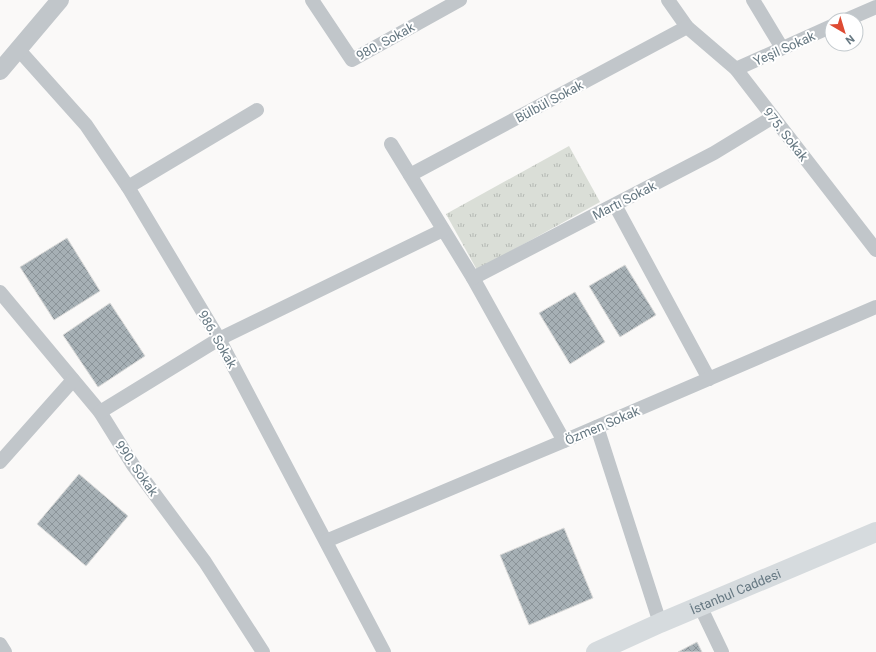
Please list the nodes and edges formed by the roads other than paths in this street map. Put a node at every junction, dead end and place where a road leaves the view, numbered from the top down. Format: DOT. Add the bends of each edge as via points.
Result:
graph roads {
  1 [pos="60,0"];
  2 [pos="312,0"];
  3 [pos="459,0"];
  4 [pos="668,0"];
  5 [pos="753,0"];
  6 [pos="687,27"];
  7 [pos="824,30"];
  8 [pos="782,48"];
  9 [pos="18,49"];
  10 [pos="736,69"];
  11 [pos="0,71"];
  12 [pos="257,110"];
  13 [pos="773,117"];
  14 [pos="391,144"];
  15 [pos="410,175"];
  16 [pos="128,187"];
  17 [pos="615,205"];
  18 [pos="443,230"];
  19 [pos="876,250"];
  20 [pos="473,278"];
  21 [pos="0,292"];
  22 [pos="876,306"];
  23 [pos="219,339"];
  24 [pos="709,379"];
  25 [pos="73,380"];
  26 [pos="100,412"];
  27 [pos="597,427"];
  28 [pos="564,441"];
  29 [pos="0,462"];
  30 [pos="876,532"];
  31 [pos="326,541"];
  32 [pos="700,606"];
  33 [pos="660,623"];
  34 [pos="0,644"];
  35 [pos="5,652"];
  36 [pos="263,652"];
  37 [pos="384,652"];
  38 [pos="596,652"];
  39 [pos="722,652"];
  1 -- 9 [label="street"];
  2 -- 3 [label="street, 980. Sokak" via="352,60"];
  4 -- 6 [label="street, 975. Sokak"];
  5 -- 8 [label="street"];
  6 -- 10 [label="street, 975. Sokak"];
  6 -- 15 [label="street, Bülbül Sokak"];
  7 -- 8 [label="street, Yeşil Sokak"];
  8 -- 10 [label="street, Yeşil Sokak"];
  9 -- 11 [label="street"];
  9 -- 16 [label="street, 986. Sokak" via="86,126"];
  10 -- 13 [label="street, 975. Sokak"];
  12 -- 16 [label="street"];
  13 -- 17 [label="street, Martı Sokak" via="714,153"];
  13 -- 19 [label="street, 975. Sokak"];
  14 -- 15 [label="street"];
  15 -- 18 [label="street"];
  16 -- 23 [label="street, 986. Sokak"];
  17 -- 20 [label="street, Martı Sokak"];
  17 -- 24 [label="street"];
  18 -- 20 [label="street"];
  18 -- 23 [label="street"];
  20 -- 28 [label="street"];
  21 -- 25 [label="street, 990. Sokak"];
  22 -- 24 [label="street, Özmen Sokak"];
  23 -- 26 [label="street"];
  23 -- 31 [label="street, 986. Sokak"];
  24 -- 27 [label="street, Özmen Sokak"];
  25 -- 26 [label="street, 990. Sokak"];
  25 -- 29 [label="street"];
  26 -- 36 [label="street, 990. Sokak" via="133,465 205,562"];
  27 -- 28 [label="street, Özmen Sokak"];
  27 -- 33 [label="street"];
  28 -- 31 [label="street, Özmen Sokak"];
  30 -- 32 [label="main road, İstanbul Caddesi"];
  31 -- 37 [label="street, 986. Sokak"];
  32 -- 33 [label="main road, İstanbul Caddesi"];
  32 -- 39 [label="street"];
  33 -- 38 [label="main road, İstanbul Caddesi"];
  34 -- 35 [label="street"];
}
